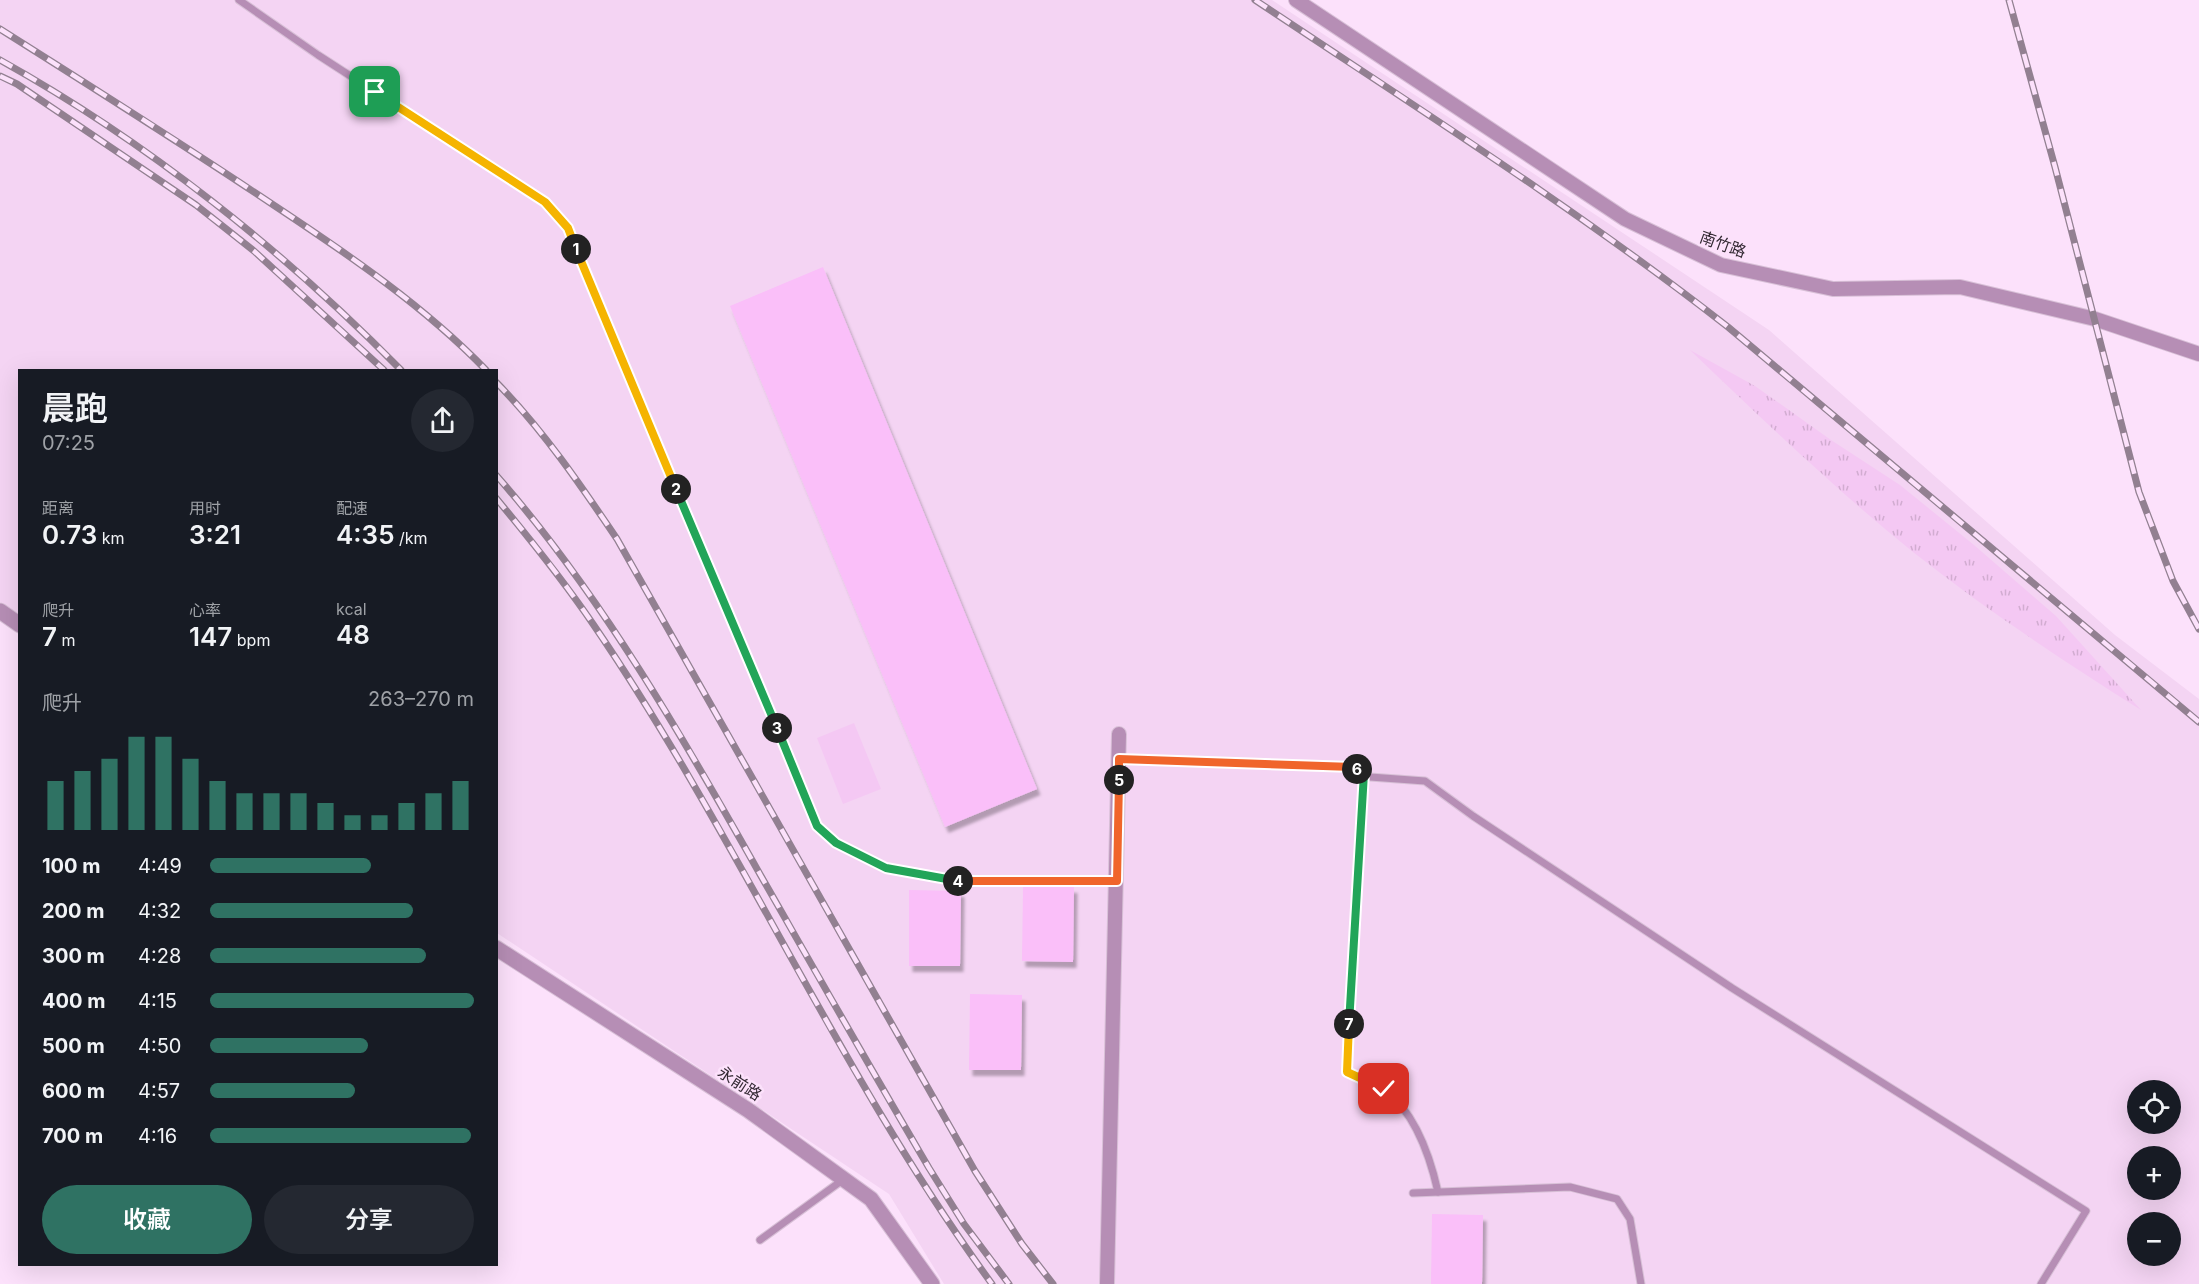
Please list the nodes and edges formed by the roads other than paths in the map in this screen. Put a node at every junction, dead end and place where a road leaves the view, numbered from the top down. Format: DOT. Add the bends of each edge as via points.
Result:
graph roads {
  1 [pos="238,0"];
  2 [pos="1296,0"];
  3 [pos="2199,354"];
  4 [pos="0,611"];
  5 [pos="18,624"];
  6 [pos="1119,734"];
  7 [pos="1119,759"];
  8 [pos="1364,773"];
  9 [pos="1117,881"];
  10 [pos="498,949"];
  11 [pos="844,1179"];
  12 [pos="1438,1192"];
  13 [pos="1413,1193"];
  14 [pos="760,1240"];
  15 [pos="932,1284"];
  16 [pos="1107,1284"];
  17 [pos="1641,1284"];
  18 [pos="2041,1284"];
  1 -- 9 [label="lane" via="545,202 568,228 817,826 836,843 886,868 953,881"];
  2 -- 3 [label="street, 南竹路" via="1625,219 1721,265 1833,289 1960,287 2095,319"];
  4 -- 5 [label="street"];
  6 -- 7 [label="street"];
  7 -- 8 [label="lane" via="1353,767"];
  7 -- 9 [label="street"];
  8 -- 12 [label="lane" via="1347,1072 1384,1089 1411,1118"];
  8 -- 18 [label="lane" via="1370,777 1425,781 1732,988 2086,1211"];
  9 -- 16 [label="street"];
  10 -- 11 [label="street, 永前路" via="748,1110"];
  11 -- 14 [label="lane"];
  11 -- 15 [label="street, 永前路" via="871,1198"];
  12 -- 13 [label="lane"];
  12 -- 17 [label="lane" via="1570,1187 1617,1199 1629,1219"];
}
